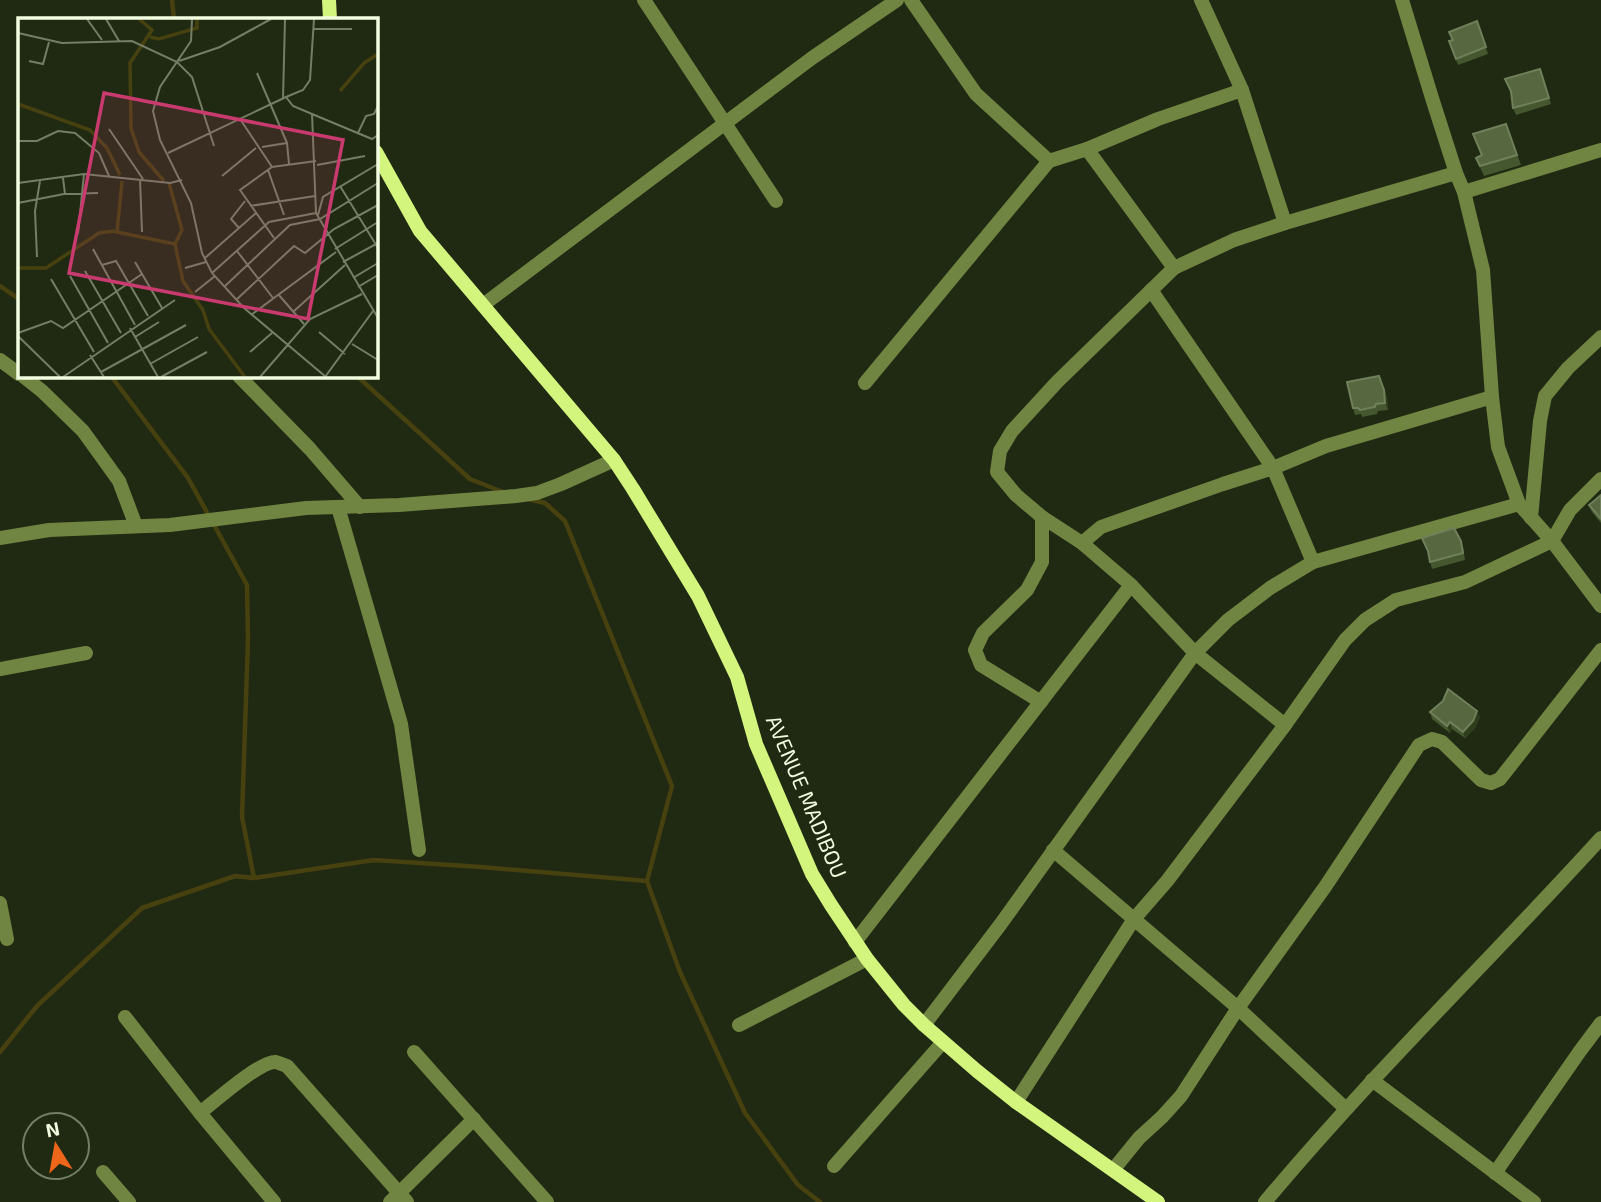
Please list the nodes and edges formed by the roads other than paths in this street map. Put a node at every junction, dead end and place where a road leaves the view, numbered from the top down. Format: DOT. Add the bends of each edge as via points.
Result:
graph roads {
  1 [pos="330,0"];
  2 [pos="644,0"];
  3 [pos="897,0"];
  4 [pos="911,0"];
  5 [pos="1201,0"];
  6 [pos="1402,0"];
  7 [pos="330,18"];
  8 [pos="1242,90"];
  9 [pos="724,125"];
  10 [pos="1087,149"];
  11 [pos="1601,150"];
  12 [pos="378,156"];
  13 [pos="1049,161"];
  14 [pos="1456,173"];
  15 [pos="1464,192"];
  16 [pos="776,201"];
  17 [pos="1285,223"];
  18 [pos="1174,268"];
  19 [pos="1151,290"];
  20 [pos="483,305"];
  21 [pos="1601,337"];
  22 [pos="0,359"];
  23 [pos="18,373"];
  24 [pos="25,378"];
  25 [pos="241,378"];
  26 [pos="865,383"];
  27 [pos="1492,397"];
  28 [pos="614,460"];
  29 [pos="1273,468"];
  30 [pos="1601,479"];
  31 [pos="1519,504"];
  32 [pos="338,507"];
  33 [pos="360,507"];
  34 [pos="1042,517"];
  35 [pos="1531,518"];
  36 [pos="135,526"];
  37 [pos="0,538"];
  38 [pos="1552,541"];
  39 [pos="1082,543"];
  40 [pos="1313,562"];
  41 [pos="1132,585"];
  42 [pos="1601,606"];
  43 [pos="1601,650"];
  44 [pos="86,653"];
  45 [pos="1195,653"];
  46 [pos="0,669"];
  47 [pos="1041,702"];
  48 [pos="1285,725"];
  49 [pos="1601,838"];
  50 [pos="419,850"];
  51 [pos="1053,850"];
  52 [pos="0,903"];
  53 [pos="1134,919"];
  54 [pos="7,939"];
  55 [pos="855,942"];
  56 [pos="867,959"];
  57 [pos="1238,1008"];
  58 [pos="125,1017"];
  59 [pos="1601,1023"];
  60 [pos="739,1025"];
  61 [pos="924,1025"];
  62 [pos="943,1042"];
  63 [pos="414,1052"];
  64 [pos="1372,1080"];
  65 [pos="1016,1102"];
  66 [pos="1346,1109"];
  67 [pos="200,1113"];
  68 [pos="474,1119"];
  69 [pos="834,1166"];
  70 [pos="1113,1170"];
  71 [pos="103,1172"];
  72 [pos="1495,1173"];
  73 [pos="398,1199"];
  74 [pos="128,1202"];
  75 [pos="274,1202"];
  76 [pos="547,1202"];
  77 [pos="1158,1202"];
  78 [pos="1265,1202"];
  79 [pos="1534,1202"];
  1 -- 7 [label="street"];
  2 -- 9 [label="street"];
  3 -- 9 [label="street"];
  4 -- 13 [label="street" via="976,93"];
  5 -- 8 [label="street"];
  6 -- 14 [label="street"];
  8 -- 10 [label="street"];
  8 -- 17 [label="street"];
  9 -- 16 [label="street"];
  9 -- 20 [label="street"];
  10 -- 13 [label="street"];
  10 -- 18 [label="street"];
  11 -- 15 [label="street"];
  12 -- 20 [label="street, AVENUE MADIBOU" via="420,231"];
  13 -- 26 [label="street"];
  14 -- 15 [label="street"];
  14 -- 17 [label="street"];
  15 -- 27 [label="street" via="1483,270"];
  17 -- 18 [label="street"];
  18 -- 19 [label="street"];
  19 -- 29 [label="street"];
  19 -- 34 [label="street" via="1057,382 1000,451 997,472"];
  20 -- 28 [label="street, AVENUE MADIBOU"];
  21 -- 35 [label="street" via="1545,396"];
  22 -- 23 [label="street"];
  24 -- 36 [label="street" via="83,431 119,481"];
  25 -- 33 [label="street"];
  27 -- 29 [label="street" via="1326,446"];
  27 -- 31 [label="street" via="1498,447"];
  28 -- 33 [label="street" via="537,493"];
  28 -- 55 [label="street, AVENUE MADIBOU" via="698,596 737,677 757,744 812,874"];
  29 -- 39 [label="street" via="1101,527"];
  29 -- 40 [label="street"];
  30 -- 38 [label="street" via="1570,510"];
  31 -- 35 [label="street"];
  31 -- 40 [label="street"];
  32 -- 33 [label="street"];
  32 -- 36 [label="street"];
  32 -- 50 [label="street" via="401,724"];
  34 -- 39 [label="street"];
  34 -- 47 [label="street" via="1042,562 1027,590 983,632 975,650 981,665"];
  35 -- 38 [label="street"];
  36 -- 37 [label="street" via="49,530"];
  38 -- 42 [label="street"];
  38 -- 48 [label="street" via="1465,582 1396,600 1365,620 1345,640"];
  39 -- 41 [label="street"];
  40 -- 45 [label="street" via="1228,620"];
  41 -- 45 [label="street"];
  41 -- 47 [label="street"];
  43 -- 57 [label="street" via="1500,779 1492,783 1482,780 1442,742 1432,739 1419,745"];
  44 -- 46 [label="street"];
  45 -- 48 [label="street"];
  45 -- 51 [label="street"];
  47 -- 55 [label="street"];
  48 -- 53 [label="street"];
  49 -- 64 [label="street"];
  51 -- 53 [label="street"];
  51 -- 61 [label="street"];
  52 -- 54 [label="street"];
  53 -- 57 [label="street"];
  53 -- 65 [label="street"];
  55 -- 56 [label="street, AVENUE MADIBOU"];
  56 -- 60 [label="street"];
  56 -- 61 [label="street, AVENUE MADIBOU"];
  57 -- 66 [label="street"];
  57 -- 70 [label="street" via="1181,1096"];
  58 -- 67 [label="street"];
  59 -- 72 [label="street"];
  61 -- 62 [label="street, AVENUE MADIBOU"];
  62 -- 65 [label="street, AVENUE MADIBOU"];
  62 -- 69 [label="street"];
  63 -- 68 [label="street"];
  64 -- 66 [label="street"];
  64 -- 72 [label="street"];
  65 -- 70 [label="street, AVENUE MADIBOU"];
  66 -- 78 [label="street"];
  67 -- 73 [label="street" via="267,1063 287,1066"];
  67 -- 75 [label="street"];
  68 -- 73 [label="street"];
  68 -- 76 [label="street"];
  70 -- 77 [label="street, AVENUE MADIBOU"];
  71 -- 74 [label="street"];
  72 -- 79 [label="street"];
}
